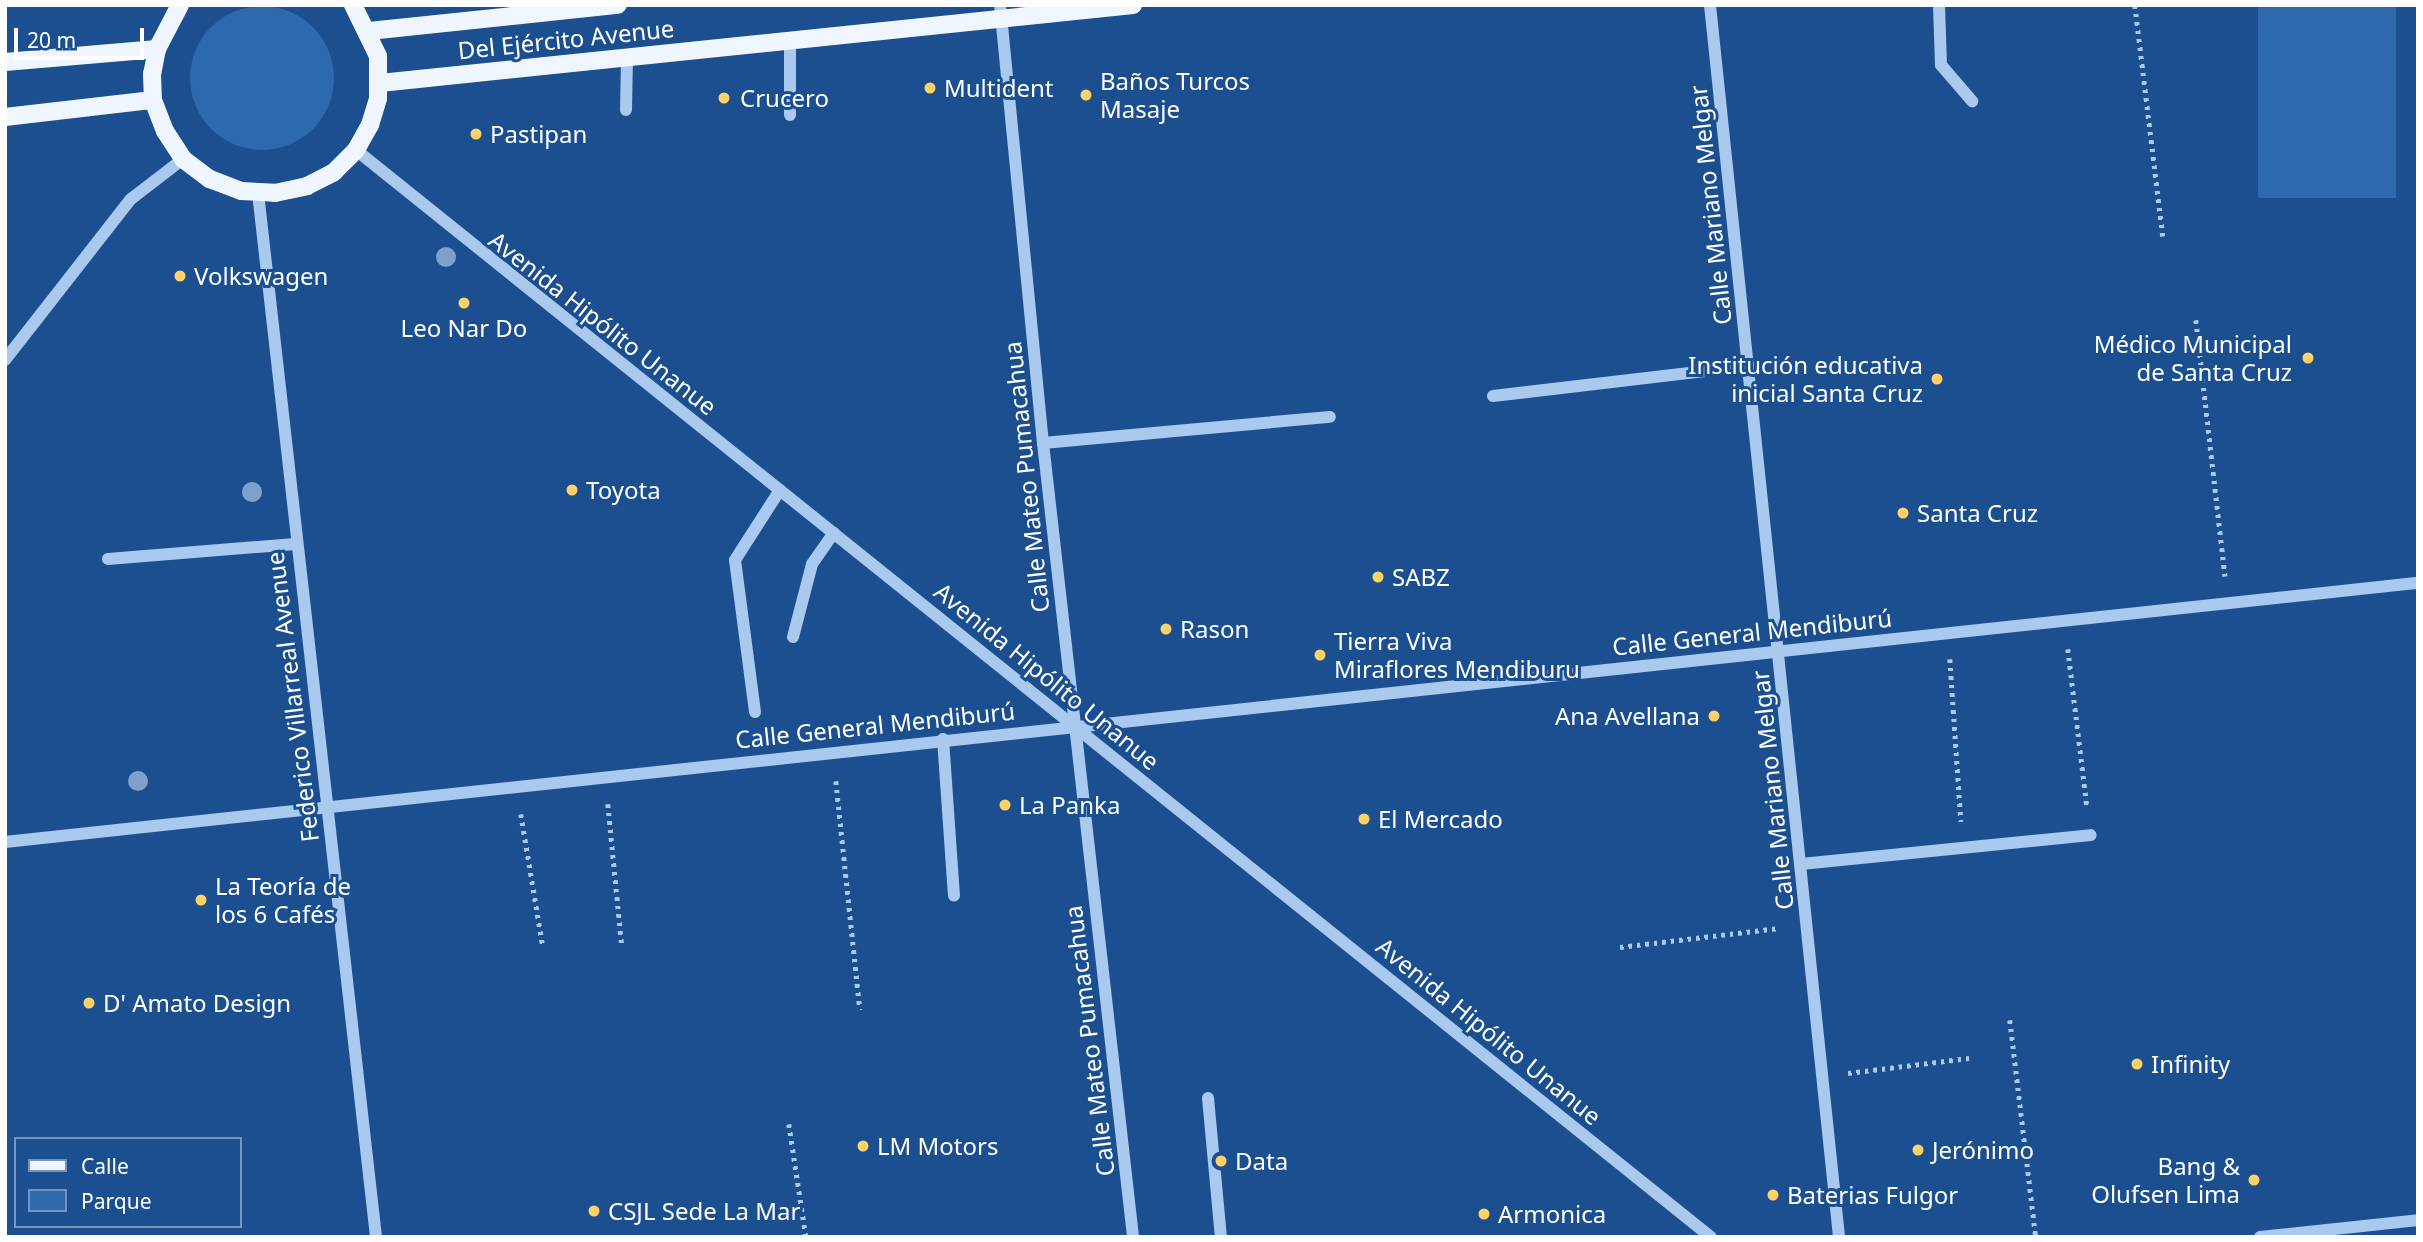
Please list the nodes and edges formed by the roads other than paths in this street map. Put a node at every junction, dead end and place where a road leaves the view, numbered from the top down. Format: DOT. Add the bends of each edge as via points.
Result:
graph roads {
  1 [pos="180,5"];
  2 [pos="353,5"];
  3 [pos="618,5"];
  4 [pos="1133,5"];
  5 [pos="1710,5"];
  6 [pos="1939,5"];
  7 [pos="999,12"];
  8 [pos="167,13"];
  9 [pos="369,31"];
  10 [pos="790,40"];
  11 [pos="157,49"];
  12 [pos="627,57"];
  13 [pos="5,62"];
  14 [pos="380,83"];
  15 [pos="153,100"];
  16 [pos="1972,101"];
  17 [pos="626,110"];
  18 [pos="790,115"];
  19 [pos="5,117"];
  20 [pos="356,150"];
  21 [pos="183,159"];
  22 [pos="258,193"];
  23 [pos="5,360"];
  24 [pos="1749,366"];
  25 [pos="1493,396"];
  26 [pos="1330,417"];
  27 [pos="1043,443"];
  28 [pos="780,490"];
  29 [pos="834,533"];
  30 [pos="295,544"];
  31 [pos="108,559"];
  32 [pos="2418,583"];
  33 [pos="793,637"];
  34 [pos="1779,650"];
  35 [pos="754,712"];
  36 [pos="1074,725"];
  37 [pos="943,739"];
  38 [pos="326,807"];
  39 [pos="2091,835"];
  40 [pos="5,842"];
  41 [pos="1801,864"];
  42 [pos="954,896"];
  43 [pos="1208,1098"];
  44 [pos="2418,1220"];
  45 [pos="376,1237"];
  46 [pos="1133,1237"];
  47 [pos="1221,1237"];
  48 [pos="1711,1237"];
  49 [pos="1839,1237"];
  50 [pos="2260,1237"];
  1 -- 8 [label="main road"];
  2 -- 9 [label="main road"];
  3 -- 9 [label="main road, Del Ejército Avenue"];
  4 -- 7 [label="main road, Del Ejército Avenue"];
  5 -- 24 [label="street, Calle Mariano Melgar"];
  6 -- 16 [label="street" via="1941,65"];
  7 -- 10 [label="main road, Del Ejército Avenue"];
  7 -- 27 [label="street, Calle Mateo Pumacahua"];
  8 -- 11 [label="main road"];
  9 -- 14 [label="main road"];
  10 -- 12 [label="main road, Del Ejército Avenue"];
  10 -- 18 [label="street"];
  11 -- 13 [label="main road"];
  11 -- 15 [label="main road"];
  12 -- 14 [label="main road, Del Ejército Avenue"];
  12 -- 17 [label="street"];
  14 -- 20 [label="main road" via="376,112"];
  15 -- 19 [label="main road"];
  15 -- 21 [label="main road"];
  20 -- 22 [label="main road" via="334,172 307,186"];
  20 -- 28 [label="street, Avenida Hipólito Unanue"];
  21 -- 22 [label="main road" via="225,187"];
  21 -- 23 [label="street" via="131,199"];
  22 -- 30 [label="street, Federico Villarreal Avenue"];
  24 -- 25 [label="street"];
  24 -- 34 [label="street, Calle Mariano Melgar"];
  26 -- 27 [label="street"];
  27 -- 36 [label="street, Calle Mateo Pumacahua"];
  28 -- 29 [label="street, Avenida Hipólito Unanue"];
  28 -- 35 [label="street" via="735,560"];
  29 -- 33 [label="street" via="812,564"];
  29 -- 36 [label="street, Avenida Hipólito Unanue"];
  30 -- 31 [label="street"];
  30 -- 38 [label="street, Federico Villarreal Avenue"];
  32 -- 34 [label="street, Calle General Mendiburú"];
  34 -- 36 [label="street, Calle General Mendiburú"];
  34 -- 41 [label="street, Calle Mariano Melgar"];
  36 -- 37 [label="street, Calle General Mendiburú"];
  36 -- 46 [label="street, Calle Mateo Pumacahua"];
  36 -- 48 [label="street, Avenida Hipólito Unanue"];
  37 -- 38 [label="street, Calle General Mendiburú"];
  37 -- 42 [label="street"];
  38 -- 40 [label="street, Calle General Mendiburú"];
  38 -- 45 [label="street, Federico Villarreal Avenue"];
  39 -- 41 [label="street"];
  41 -- 49 [label="street, Calle Mariano Melgar"];
  43 -- 47 [label="street"];
  44 -- 50 [label="street"];
}
